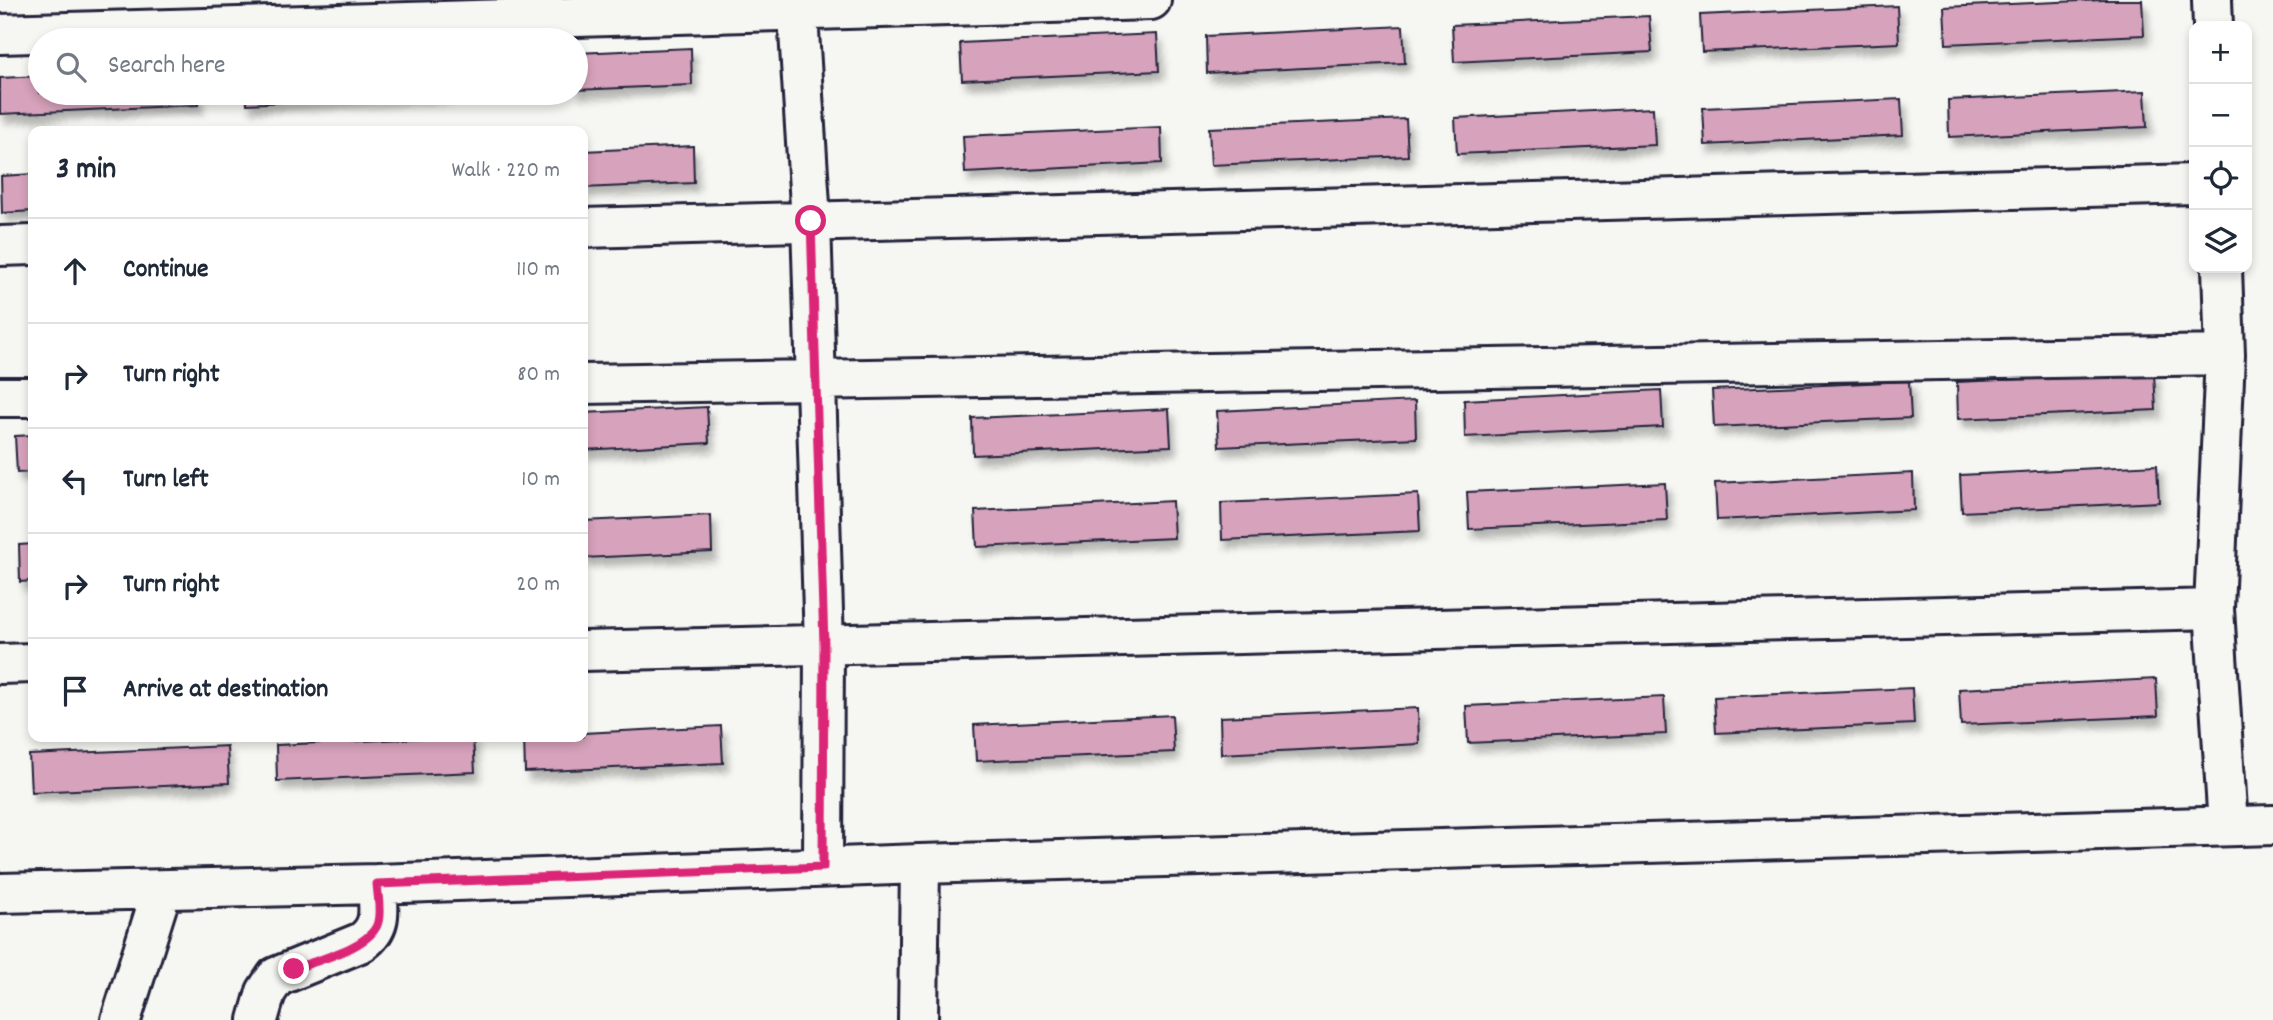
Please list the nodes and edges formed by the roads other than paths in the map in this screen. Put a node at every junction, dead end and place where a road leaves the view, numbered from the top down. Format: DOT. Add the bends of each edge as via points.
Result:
graph roads {
  1 [pos="1151,0"];
  2 [pos="2213,0"];
  3 [pos="797,5"];
  4 [pos="2213,21"];
  5 [pos="165,28"];
  6 [pos="28,33"];
  7 [pos="0,34"];
  8 [pos="2189,184"];
  9 [pos="811,221"];
  10 [pos="588,228"];
  11 [pos="28,244"];
  12 [pos="0,246"];
  13 [pos="2222,273"];
  14 [pos="2225,355"];
  15 [pos="816,379"];
  16 [pos="588,384"];
  17 [pos="0,397"];
  18 [pos="28,397"];
  19 [pos="2214,609"];
  20 [pos="824,645"];
  21 [pos="588,651"];
  22 [pos="28,663"];
  23 [pos="0,664"];
  24 [pos="2273,825"];
  25 [pos="2228,826"];
  26 [pos="920,864"];
  27 [pos="823,867"];
  28 [pos="377,884"];
  29 [pos="162,890"];
  30 [pos="0,893"];
  31 [pos="121,1020"];
  32 [pos="258,1020"];
  33 [pos="918,1020"];
  1 -- 3 [label="street"];
  2 -- 4 [label="street"];
  3 -- 5 [label="street"];
  3 -- 9 [label="street"];
  6 -- 7 [label="street"];
  8 -- 9 [label="street"];
  9 -- 10 [label="street"];
  9 -- 15 [label="street"];
  11 -- 12 [label="street"];
  13 -- 14 [label="street"];
  14 -- 15 [label="street"];
  14 -- 19 [label="street"];
  15 -- 16 [label="street"];
  15 -- 20 [label="street"];
  17 -- 18 [label="street"];
  19 -- 20 [label="street"];
  19 -- 25 [label="street"];
  20 -- 21 [label="street"];
  20 -- 27 [label="street"];
  22 -- 23 [label="street"];
  24 -- 25 [label="street"];
  25 -- 26 [label="street"];
  26 -- 27 [label="street"];
  26 -- 33 [label="street"];
  27 -- 28 [label="street"];
  28 -- 29 [label="street"];
  28 -- 32 [label="street" via="379,920 373,934 276,976"];
  29 -- 30 [label="street"];
  29 -- 31 [label="street"];
}
